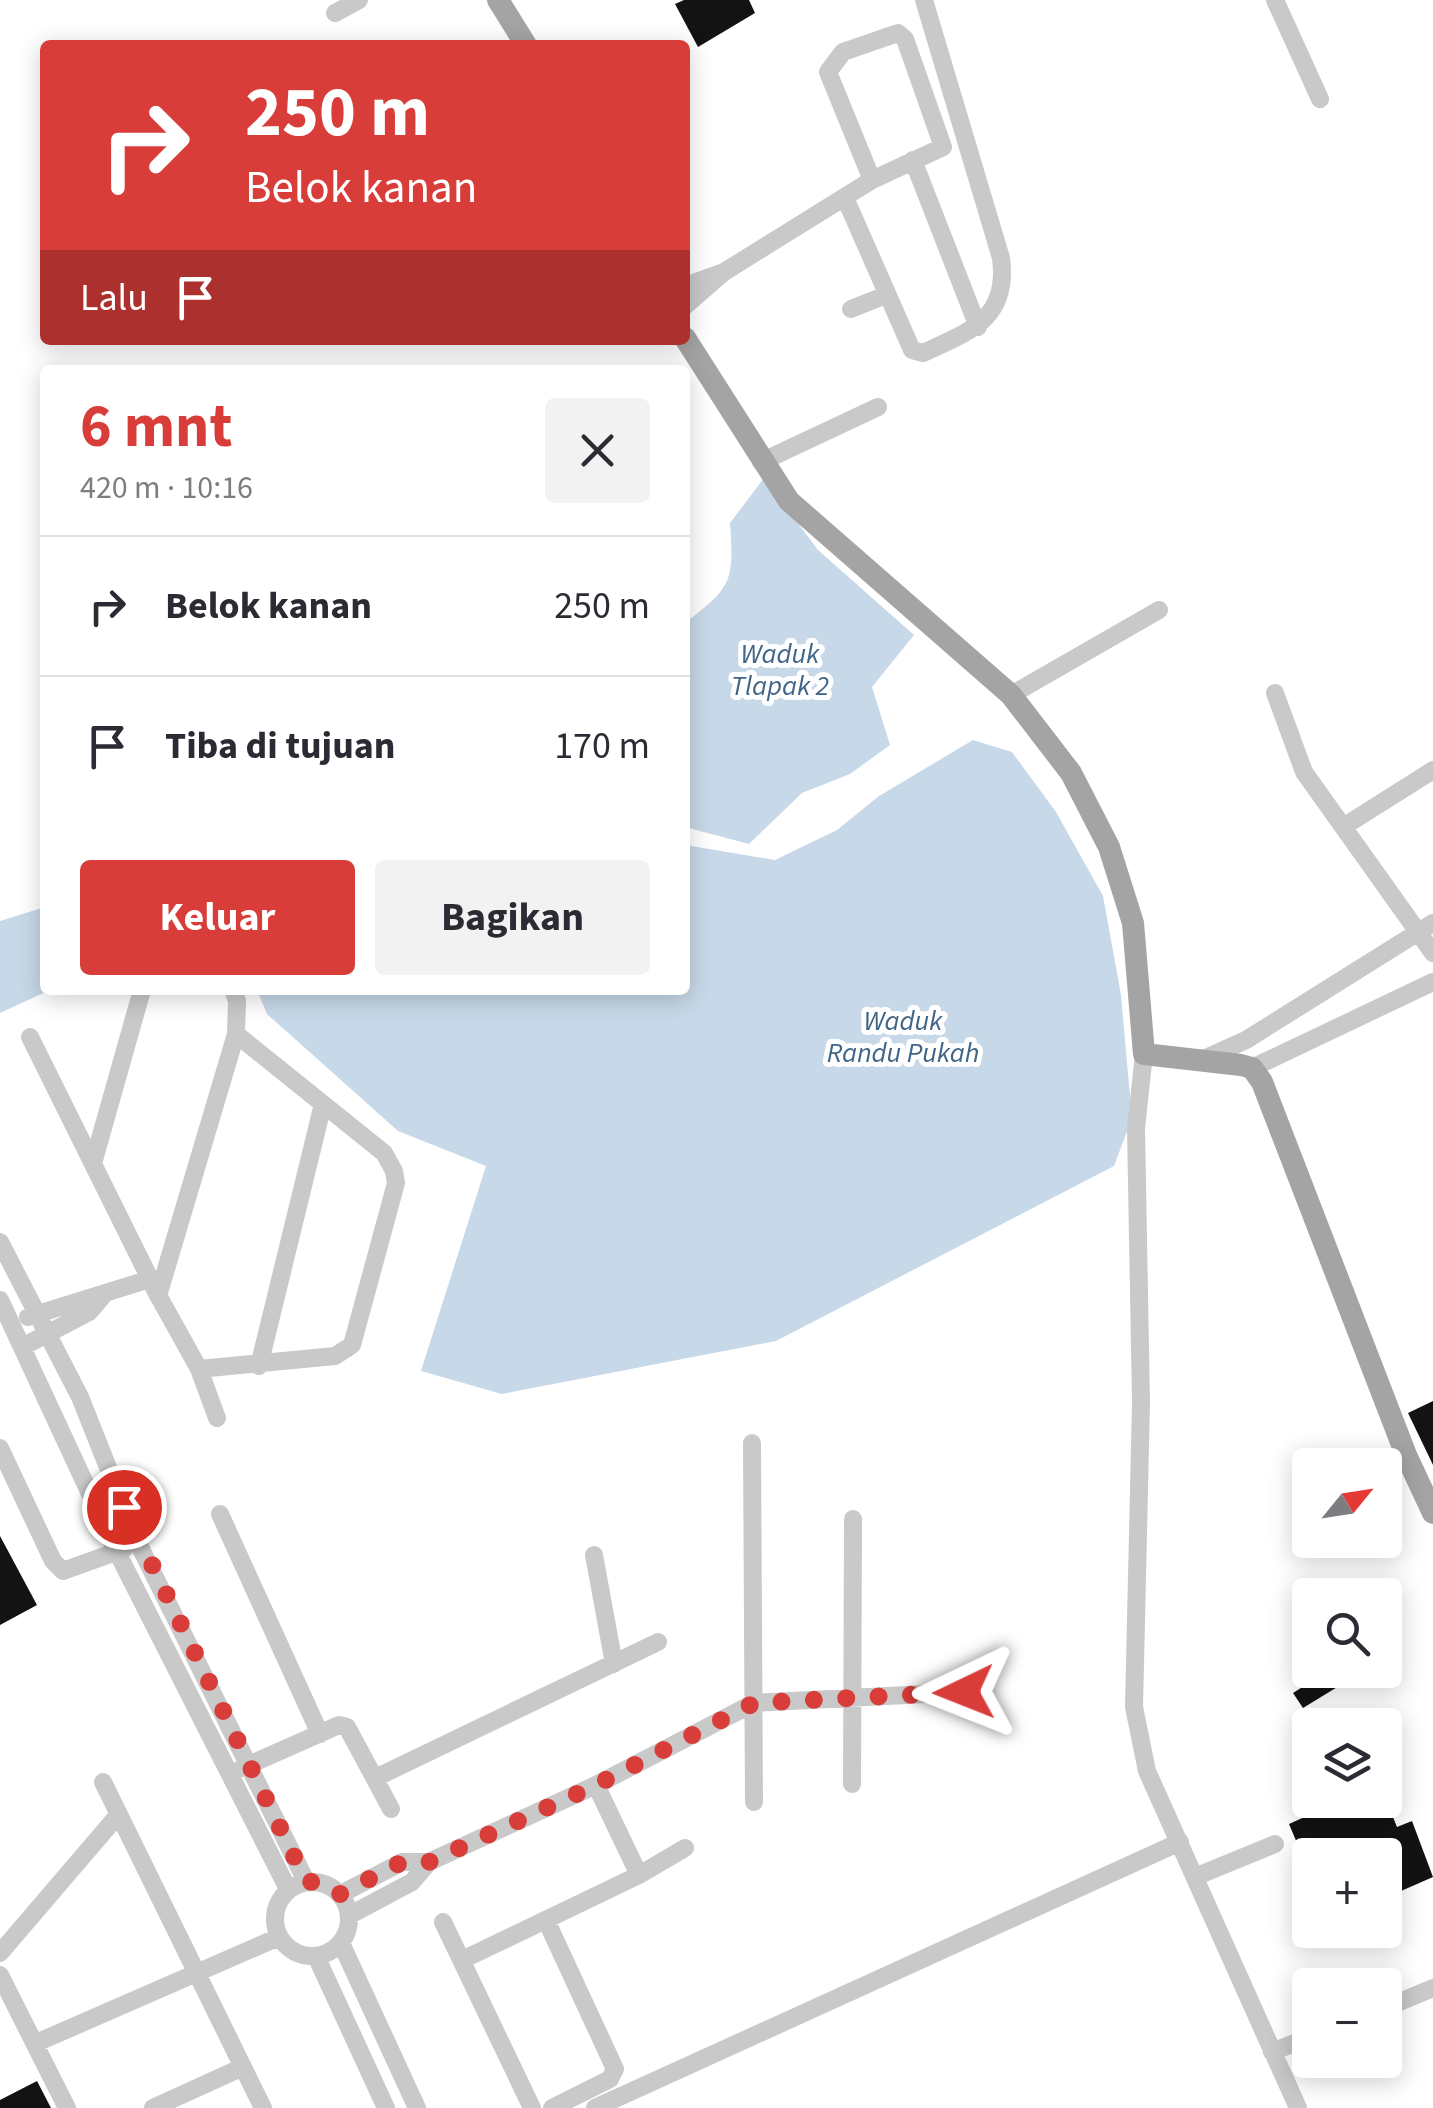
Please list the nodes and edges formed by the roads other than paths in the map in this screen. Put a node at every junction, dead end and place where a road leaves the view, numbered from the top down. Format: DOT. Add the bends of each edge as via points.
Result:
graph roads {
  1 [pos="358,0"];
  2 [pos="924,0"];
  3 [pos="1275,0"];
  4 [pos="502,1"];
  5 [pos="336,13"];
  6 [pos="523,40"];
  7 [pos="1320,99"];
  8 [pos="953,140"];
  9 [pos="913,160"];
  10 [pos="872,180"];
  11 [pos="846,200"];
  12 [pos="724,272"];
  13 [pos="690,284"];
  14 [pos="886,295"];
  15 [pos="690,302"];
  16 [pos="851,309"];
  17 [pos="978,327"];
  18 [pos="689,345"];
  19 [pos="878,407"];
  20 [pos="761,462"];
  21 [pos="1159,610"];
  22 [pos="1275,692"];
  23 [pos="1011,696"];
  24 [pos="1433,770"];
  25 [pos="1343,827"];
  26 [pos="1426,928"];
  27 [pos="1433,953"];
  28 [pos="1433,982"];
  29 [pos="141,995"];
  30 [pos="234,995"];
  31 [pos="236,1034"];
  32 [pos="30,1037"];
  33 [pos="1144,1054"];
  34 [pos="1206,1058"];
  35 [pos="1252,1068"];
  36 [pos="323,1104"];
  37 [pos="94,1160"];
  38 [pos="0,1242"];
  39 [pos="154,1287"];
  40 [pos="102,1297"];
  41 [pos="0,1300"];
  42 [pos="37,1312"];
  43 [pos="13,1324"];
  44 [pos="48,1334"];
  45 [pos="24,1346"];
  46 [pos="260,1366"];
  47 [pos="199,1369"];
  48 [pos="217,1418"];
  49 [pos="752,1443"];
  50 [pos="0,1448"];
  51 [pos="220,1514"];
  52 [pos="1433,1514"];
  53 [pos="853,1519"];
  54 [pos="138,1544"];
  55 [pos="117,1552"];
  56 [pos="594,1555"];
  57 [pos="658,1642"];
  58 [pos="614,1664"];
  59 [pos="964,1692"];
  60 [pos="849,1695"];
  61 [pos="754,1703"];
  62 [pos="320,1734"];
  63 [pos="250,1764"];
  64 [pos="228,1774"];
  65 [pos="375,1778"];
  66 [pos="103,1782"];
  67 [pos="852,1784"];
  68 [pos="596,1785"];
  69 [pos="754,1802"];
  70 [pos="390,1809"];
  71 [pos="119,1814"];
  72 [pos="1180,1842"];
  73 [pos="1275,1844"];
  74 [pos="684,1848"];
  75 [pos="429,1862"];
  76 [pos="639,1875"];
  77 [pos="1197,1876"];
  78 [pos="306,1881"];
  79 [pos="288,1889"];
  80 [pos="340,1894"];
  81 [pos="350,1915"];
  82 [pos="546,1920"];
  83 [pos="442,1922"];
  84 [pos="279,1936"];
  85 [pos="341,1943"];
  86 [pos="0,1953"];
  87 [pos="316,1956"];
  88 [pos="462,1960"];
  89 [pos="198,1973"];
  90 [pos="0,1976"];
  91 [pos="1433,1988"];
  92 [pos="1402,2001"];
  93 [pos="36,2043"];
  94 [pos="1292,2044"];
  95 [pos="1272,2052"];
  96 [pos="243,2066"];
  97 [pos="67,2108"];
  98 [pos="153,2108"];
  99 [pos="263,2108"];
  100 [pos="386,2108"];
  101 [pos="418,2108"];
  102 [pos="532,2108"];
  103 [pos="552,2108"];
  104 [pos="595,2108"];
  105 [pos="1298,2108"];
  1 -- 5 [label="street"];
  2 -- 8 [label="street"];
  3 -- 7 [label="street"];
  4 -- 6 [label="main road"];
  8 -- 9 [label="street"];
  8 -- 10 [label="street" via="902,34 843,52 828,72"];
  8 -- 17 [label="street" via="1004,277 1001,297"];
  9 -- 10 [label="street"];
  9 -- 17 [label="street"];
  10 -- 11 [label="street"];
  11 -- 12 [label="street"];
  11 -- 14 [label="street"];
  12 -- 13 [label="street"];
  12 -- 15 [label="street"];
  14 -- 16 [label="street"];
  14 -- 17 [label="street" via="918,354"];
  18 -- 20 [label="main road"];
  19 -- 20 [label="street"];
  20 -- 23 [label="main road" via="812,524"];
  21 -- 23 [label="street"];
  22 -- 25 [label="street" via="1304,772"];
  23 -- 33 [label="main road" via="1071,773 1109,846 1133,924"];
  24 -- 25 [label="street"];
  25 -- 26 [label="street"];
  26 -- 27 [label="street"];
  26 -- 34 [label="street"];
  28 -- 35 [label="street"];
  29 -- 37 [label="street"];
  30 -- 31 [label="street"];
  31 -- 36 [label="street"];
  31 -- 39 [label="street"];
  32 -- 37 [label="street"];
  33 -- 34 [label="main road"];
  33 -- 72 [label="street" via="1136,1128 1142,1402 1134,1706 1147,1771"];
  34 -- 35 [label="main road"];
  35 -- 52 [label="main road"];
  36 -- 46 [label="street"];
  36 -- 46 [label="street" via="384,1154 396,1184 352,1345 335,1356"];
  37 -- 39 [label="street"];
  38 -- 42 [label="street"];
  39 -- 40 [label="street"];
  39 -- 47 [label="street"];
  40 -- 42 [label="street" via="82,1296"];
  40 -- 44 [label="street"];
  41 -- 43 [label="street"];
  42 -- 43 [label="street"];
  42 -- 44 [label="street"];
  43 -- 45 [label="street"];
  44 -- 45 [label="street"];
  44 -- 54 [label="street"];
  45 -- 55 [label="street"];
  46 -- 47 [label="street"];
  47 -- 48 [label="street"];
  49 -- 61 [label="street"];
  50 -- 55 [label="street" via="63,1571"];
  51 -- 62 [label="street"];
  53 -- 60 [label="street"];
  54 -- 55 [label="street"];
  54 -- 63 [label="street"];
  55 -- 64 [label="street"];
  56 -- 58 [label="street"];
  57 -- 58 [label="street"];
  58 -- 65 [label="street"];
  59 -- 60 [label="street"];
  60 -- 61 [label="street"];
  60 -- 67 [label="street"];
  61 -- 68 [label="street"];
  61 -- 69 [label="street"];
  62 -- 63 [label="street"];
  62 -- 65 [label="street" via="347,1727"];
  63 -- 64 [label="street"];
  63 -- 78 [label="street"];
  64 -- 79 [label="street"];
  65 -- 70 [label="street"];
  66 -- 71 [label="street"];
  68 -- 75 [label="street"];
  68 -- 76 [label="street"];
  71 -- 86 [label="street"];
  71 -- 89 [label="street"];
  72 -- 77 [label="street"];
  72 -- 104 [label="street"];
  73 -- 77 [label="street"];
  74 -- 76 [label="street"];
  75 -- 80 [label="street" via="402,1862"];
  75 -- 81 [label="street" via="412,1882"];
  76 -- 82 [label="street"];
  77 -- 95 [label="street"];
  78 -- 79 [label="street"];
  78 -- 80 [label="street"];
  79 -- 84 [label="street" via="274,1920"];
  80 -- 81 [label="street"];
  81 -- 85 [label="street"];
  82 -- 88 [label="street"];
  82 -- 103 [label="street" via="615,2069 610,2079"];
  83 -- 88 [label="street"];
  84 -- 87 [label="street" via="301,1955"];
  84 -- 89 [label="street"];
  85 -- 87 [label="street"];
  85 -- 101 [label="street"];
  87 -- 100 [label="street"];
  88 -- 102 [label="street"];
  89 -- 93 [label="street"];
  89 -- 96 [label="street"];
  90 -- 93 [label="street"];
  91 -- 92 [label="street"];
  93 -- 97 [label="street"];
  94 -- 95 [label="street"];
  95 -- 105 [label="street"];
  96 -- 98 [label="street"];
  96 -- 99 [label="street"];
}
